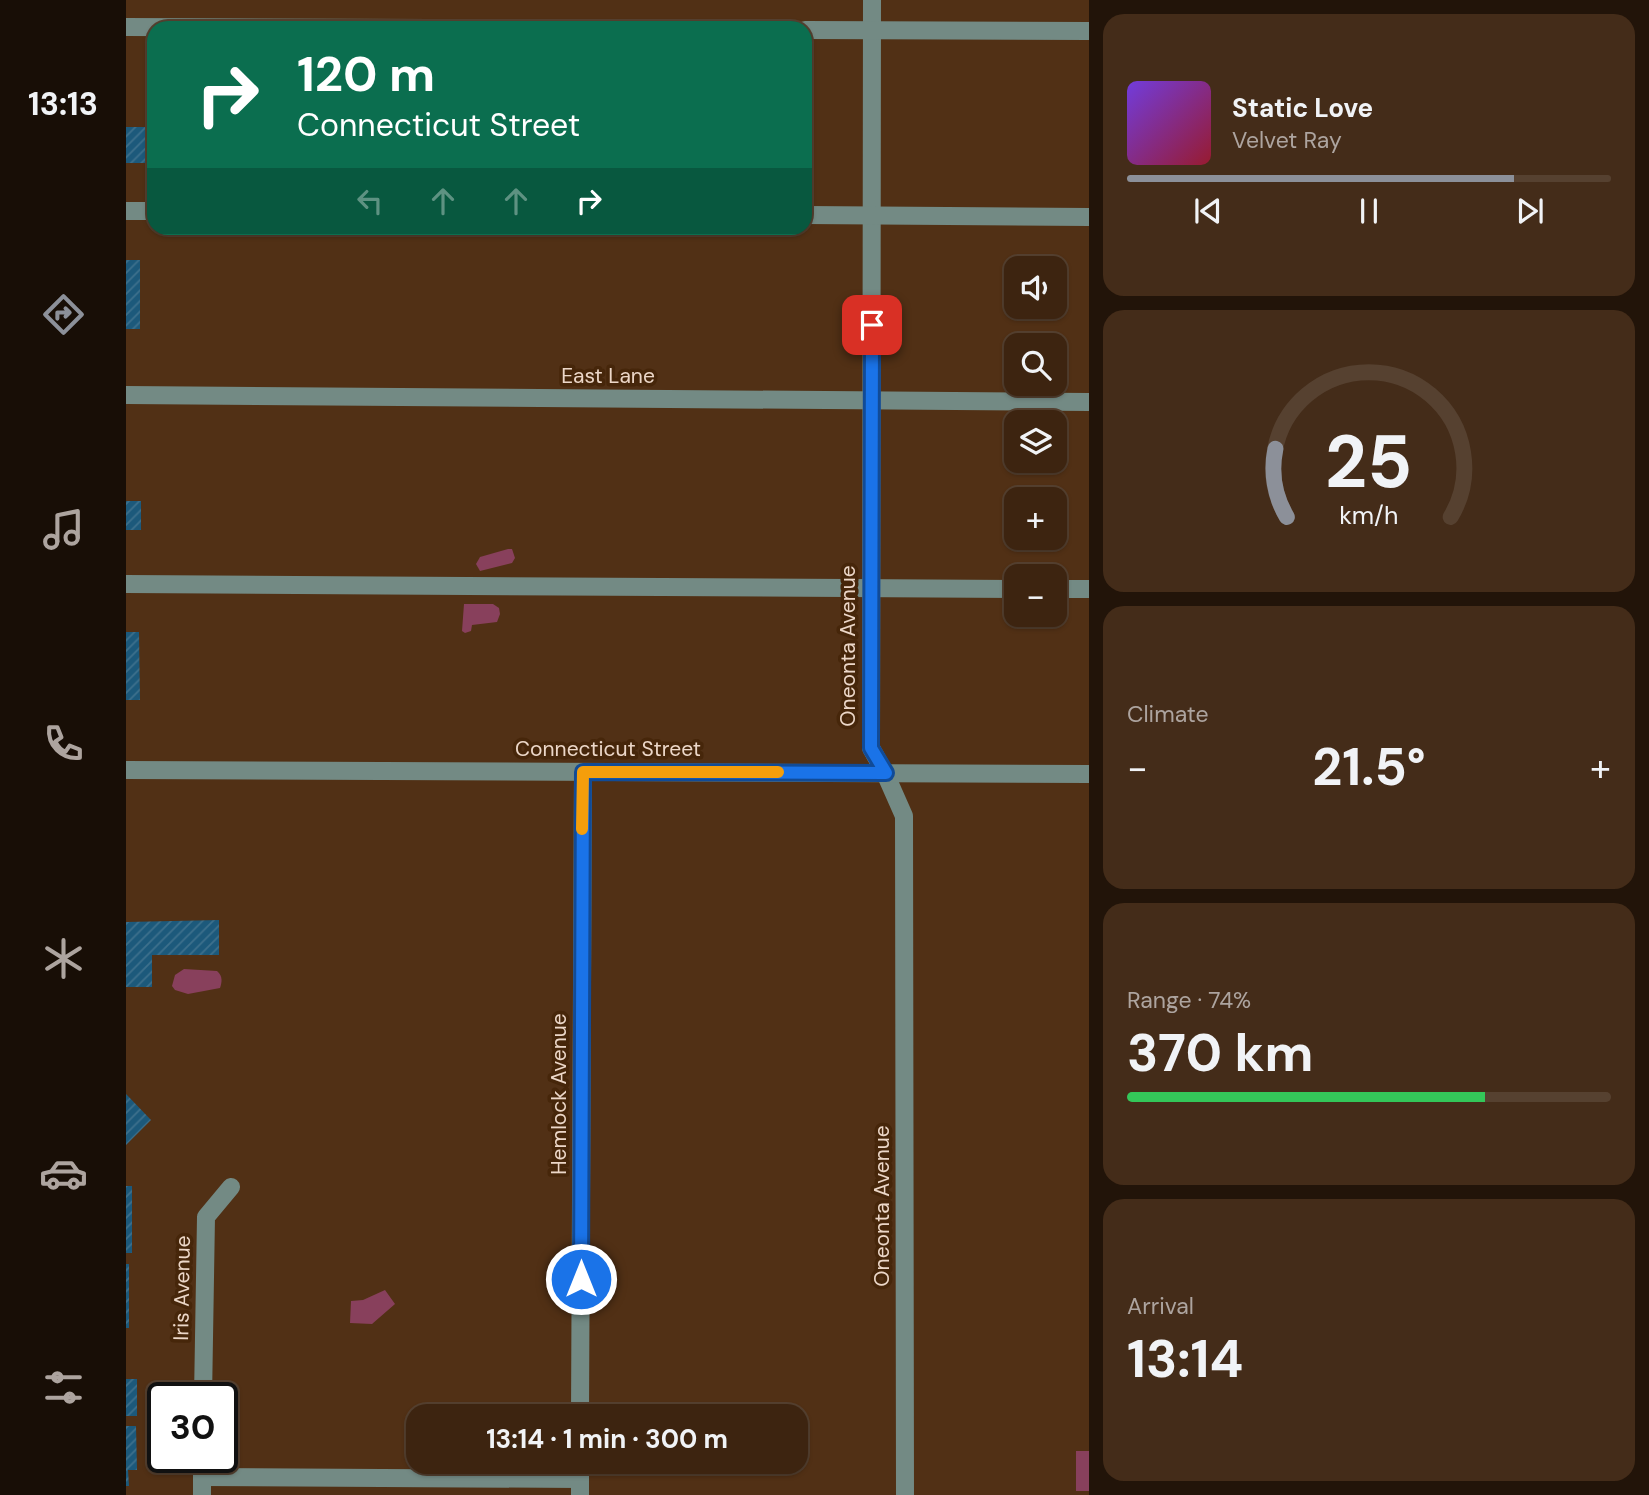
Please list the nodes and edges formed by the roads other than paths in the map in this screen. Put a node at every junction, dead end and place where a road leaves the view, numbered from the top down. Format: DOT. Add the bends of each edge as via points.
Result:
graph roads {
  1 [pos="872,0"];
  2 [pos="126,26"];
  3 [pos="147,26"];
  4 [pos="812,30"];
  5 [pos="872,30"];
  6 [pos="1089,31"];
  7 [pos="126,211"];
  8 [pos="147,211"];
  9 [pos="812,215"];
  10 [pos="872,216"];
  11 [pos="1089,217"];
  12 [pos="126,395"];
  13 [pos="872,401"];
  14 [pos="1089,402"];
  15 [pos="126,584"];
  16 [pos="871,588"];
  17 [pos="1004,589"];
  18 [pos="1067,589"];
  19 [pos="1089,589"];
  20 [pos="126,770"];
  21 [pos="583,772"];
  22 [pos="886,773"];
  23 [pos="1089,774"];
  24 [pos="231,1187"];
  25 [pos="203,1382"];
  26 [pos="580,1404"];
  27 [pos="580,1478"];
  28 [pos="202,1486"];
  29 [pos="905,1495"];
  1 -- 5 [label="street, Oneonta Avenue"];
  2 -- 3 [label="street"];
  4 -- 5 [label="street"];
  5 -- 6 [label="street"];
  5 -- 10 [label="street, Oneonta Avenue"];
  7 -- 8 [label="street"];
  9 -- 10 [label="street"];
  10 -- 11 [label="street"];
  10 -- 13 [label="street, Oneonta Avenue"];
  12 -- 13 [label="street, East Lane"];
  13 -- 14 [label="street, East Lane"];
  13 -- 16 [label="street, Oneonta Avenue"];
  15 -- 16 [label="street"];
  16 -- 17 [label="street"];
  16 -- 22 [label="street, Oneonta Avenue" via="871,748"];
  18 -- 19 [label="street"];
  20 -- 21 [label="street, Connecticut Street"];
  21 -- 22 [label="street, Connecticut Street"];
  21 -- 26 [label="street, Hemlock Avenue"];
  22 -- 23 [label="street, Connecticut Street"];
  22 -- 29 [label="street, Oneonta Avenue" via="904,816"];
  24 -- 25 [label="street, Iris Avenue" via="206,1217"];
  27 -- 28 [label="street"];
}
